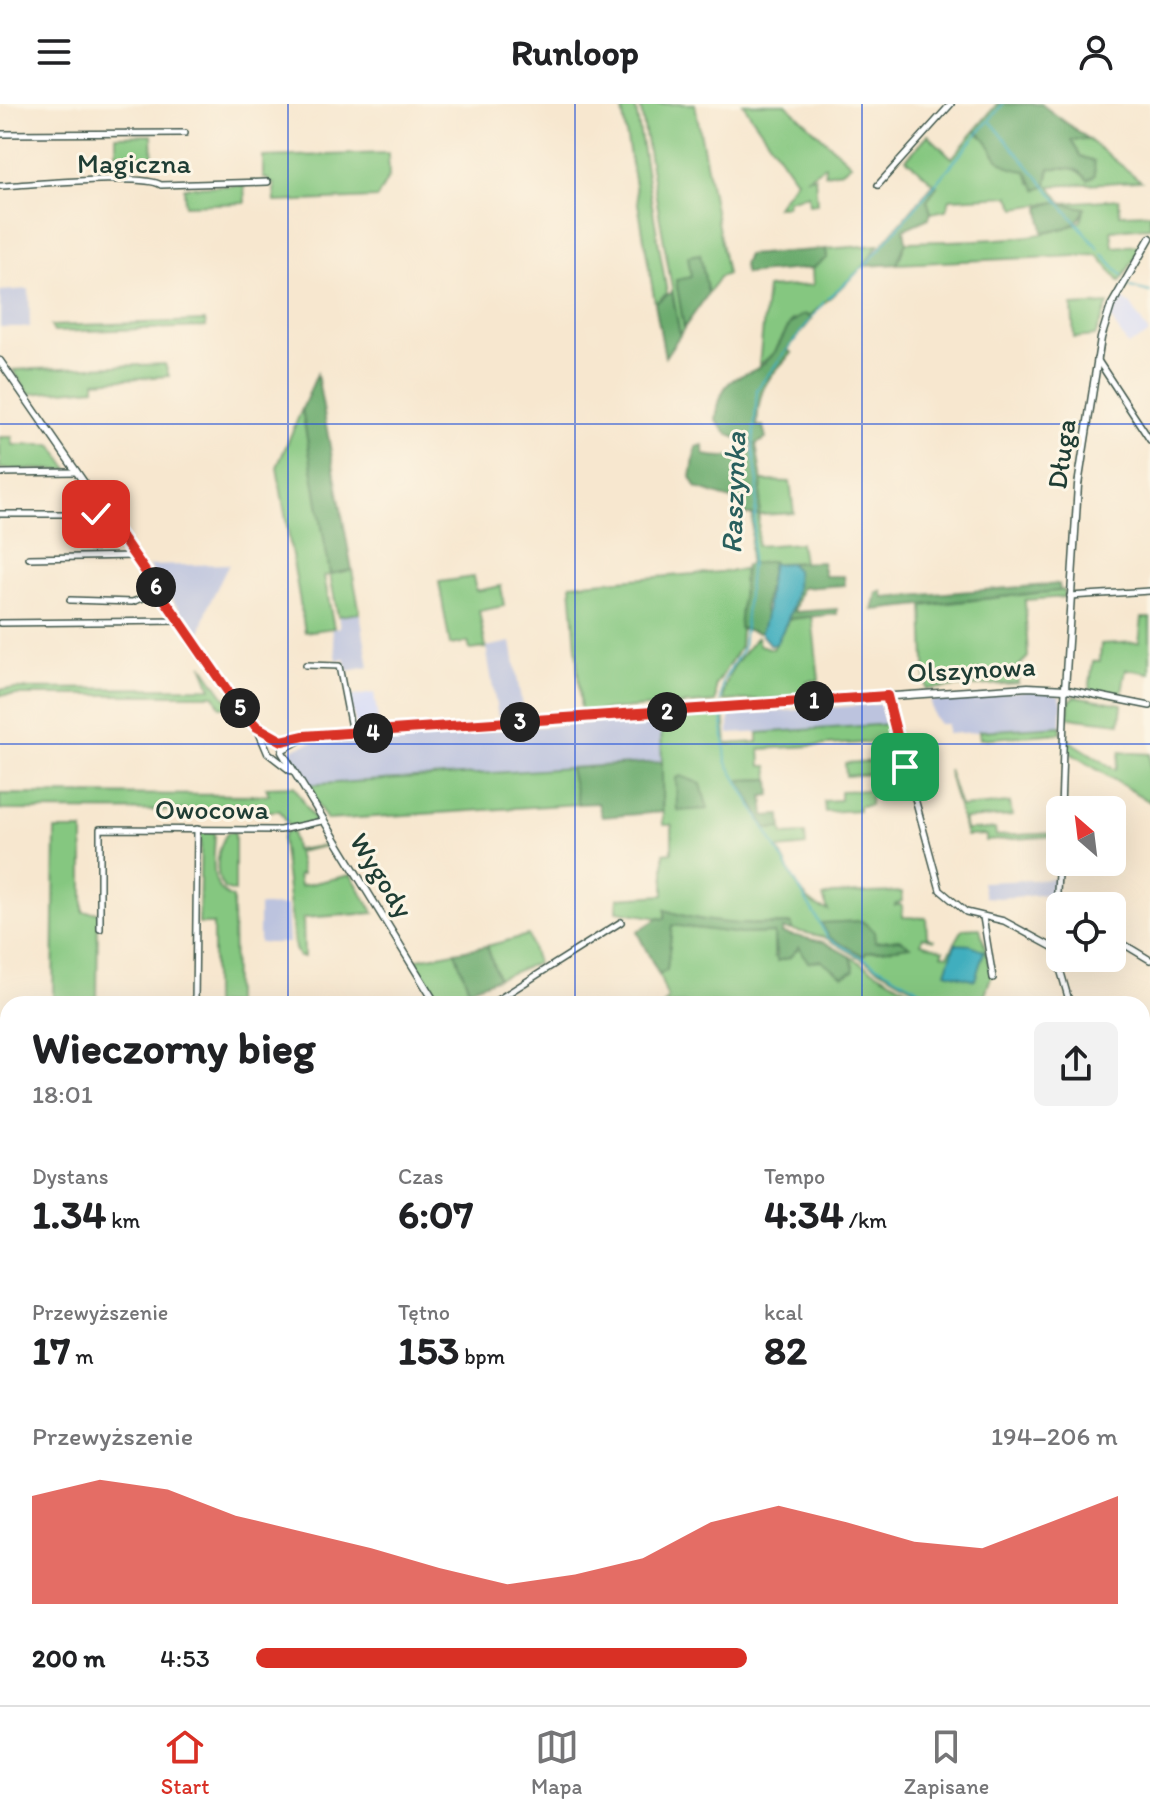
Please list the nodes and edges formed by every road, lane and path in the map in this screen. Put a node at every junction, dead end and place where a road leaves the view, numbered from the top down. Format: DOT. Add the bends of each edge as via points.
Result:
graph roads {
  1 [pos="951,104"];
  2 [pos="185,133"];
  3 [pos="0,134"];
  4 [pos="268,182"];
  5 [pos="878,185"];
  6 [pos="0,186"];
  7 [pos="1150,238"];
  8 [pos="1097,359"];
  9 [pos="0,361"];
  10 [pos="1150,440"];
  11 [pos="77,472"];
  12 [pos="0,473"];
  13 [pos="103,510"];
  14 [pos="0,514"];
  15 [pos="134,556"];
  16 [pos="29,558"];
  17 [pos="1150,591"];
  18 [pos="160,592"];
  19 [pos="1070,596"];
  20 [pos="70,600"];
  21 [pos="0,623"];
  22 [pos="181,623"];
  23 [pos="306,665"];
  24 [pos="1065,689"];
  25 [pos="887,696"];
  26 [pos="1150,706"];
  27 [pos="352,734"];
  28 [pos="270,741"];
  29 [pos="282,747"];
  30 [pos="275,756"];
  31 [pos="290,770"];
  32 [pos="1061,796"];
  33 [pos="322,821"];
  34 [pos="197,829"];
  35 [pos="983,917"];
  36 [pos="621,922"];
  37 [pos="100,929"];
  38 [pos="1046,944"];
  39 [pos="1126,945"];
  40 [pos="1150,960"];
  41 [pos="1061,972"];
  42 [pos="993,978"];
  43 [pos="195,996"];
  44 [pos="431,996"];
  45 [pos="504,996"];
  46 [pos="1068,996"];
  1 -- 5 [label="street"];
  2 -- 3 [label="street"];
  4 -- 6 [label="street, Magiczna"];
  7 -- 8 [label="street, Długa" via="1107,313"];
  8 -- 10 [label="street"];
  8 -- 19 [label="street, Długa" via="1078,485"];
  9 -- 11 [label="street"];
  11 -- 12 [label="street"];
  11 -- 13 [label="street"];
  13 -- 14 [label="street"];
  13 -- 15 [label="street"];
  15 -- 16 [label="street"];
  15 -- 18 [label="street"];
  17 -- 19 [label="street"];
  18 -- 20 [label="street" via="132,602"];
  18 -- 22 [label="street"];
  19 -- 24 [label="street, Długa"];
  21 -- 22 [label="street"];
  22 -- 28 [label="street"];
  23 -- 27 [label="street" via="339,666"];
  24 -- 25 [label="street, Olszynowa"];
  24 -- 26 [label="street"];
  24 -- 32 [label="street"];
  25 -- 27 [label="street, Olszynowa"];
  25 -- 35 [label="street" via="940,890 954,905"];
  27 -- 29 [label="street, Olszynowa" via="305,737"];
  28 -- 29 [label="street"];
  28 -- 30 [label="street, Wygody" via="266,751"];
  29 -- 30 [label="street, Olszynowa"];
  29 -- 31 [label="street, Wygody"];
  30 -- 31 [label="street, Wygody"];
  31 -- 33 [label="street, Wygody"];
  33 -- 34 [label="street, Owocowa" via="280,830"];
  33 -- 44 [label="street, Wygody"];
  34 -- 37 [label="street, Owocowa" via="100,829"];
  34 -- 43 [label="street"];
  35 -- 38 [label="street" via="1004,921"];
  35 -- 42 [label="street"];
  36 -- 45 [label="street"];
  39 -- 40 [label="street"];
  41 -- 46 [label="street"];
}
